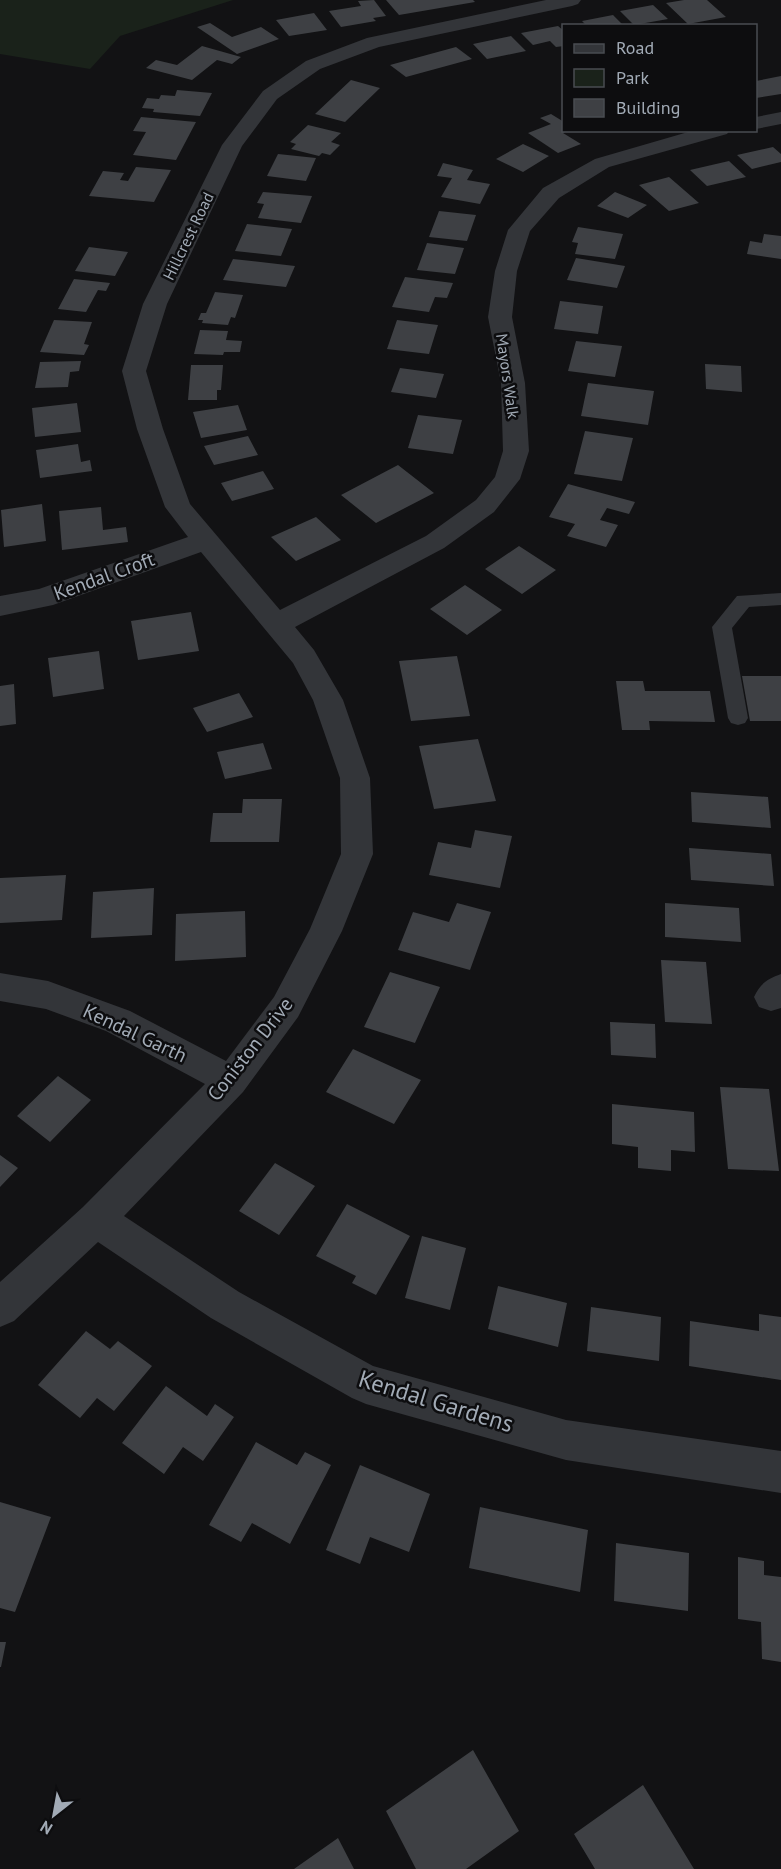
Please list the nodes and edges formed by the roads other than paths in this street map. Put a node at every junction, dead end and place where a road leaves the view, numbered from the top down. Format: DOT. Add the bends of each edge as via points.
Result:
graph roads {
  1 [pos="572,0"];
  2 [pos="781,118"];
  3 [pos="757,123"];
  4 [pos="713,132"];
  5 [pos="206,540"];
  6 [pos="781,599"];
  7 [pos="0,606"];
  8 [pos="277,624"];
  9 [pos="304,657"];
  10 [pos="738,718"];
  11 [pos="0,987"];
  12 [pos="231,1081"];
  13 [pos="96,1219"];
  14 [pos="0,1308"];
  15 [pos="781,1472"];
  1 -- 5 [label="street, Hillcrest Road" via="374,42 313,65 270,95 232,145 156,304 135,371 150,429 178,507"];
  2 -- 3 [label="street"];
  4 -- 8 [label="street, Mayors Walk" via="602,163 551,193 519,230 506,270 500,317 513,383 516,451 507,479 485,506 435,542"];
  5 -- 7 [label="street, Kendal Croft" via="43,598"];
  5 -- 8 [label="street, Hillcrest Road"];
  6 -- 10 [label="lane" via="744,601 722,627"];
  8 -- 9 [label="street, Hillcrest Road"];
  9 -- 12 [label="street, Coniston Drive" via="328,700 355,778 357,854 326,931 286,1007"];
  11 -- 12 [label="street, Kendal Garth" via="48,995 118,1021"];
  12 -- 13 [label="street, Coniston Drive"];
  13 -- 14 [label="street, Coniston Drive"];
  13 -- 15 [label="street, Kendal Gardens" via="225,1305 366,1384 566,1440"];
}
